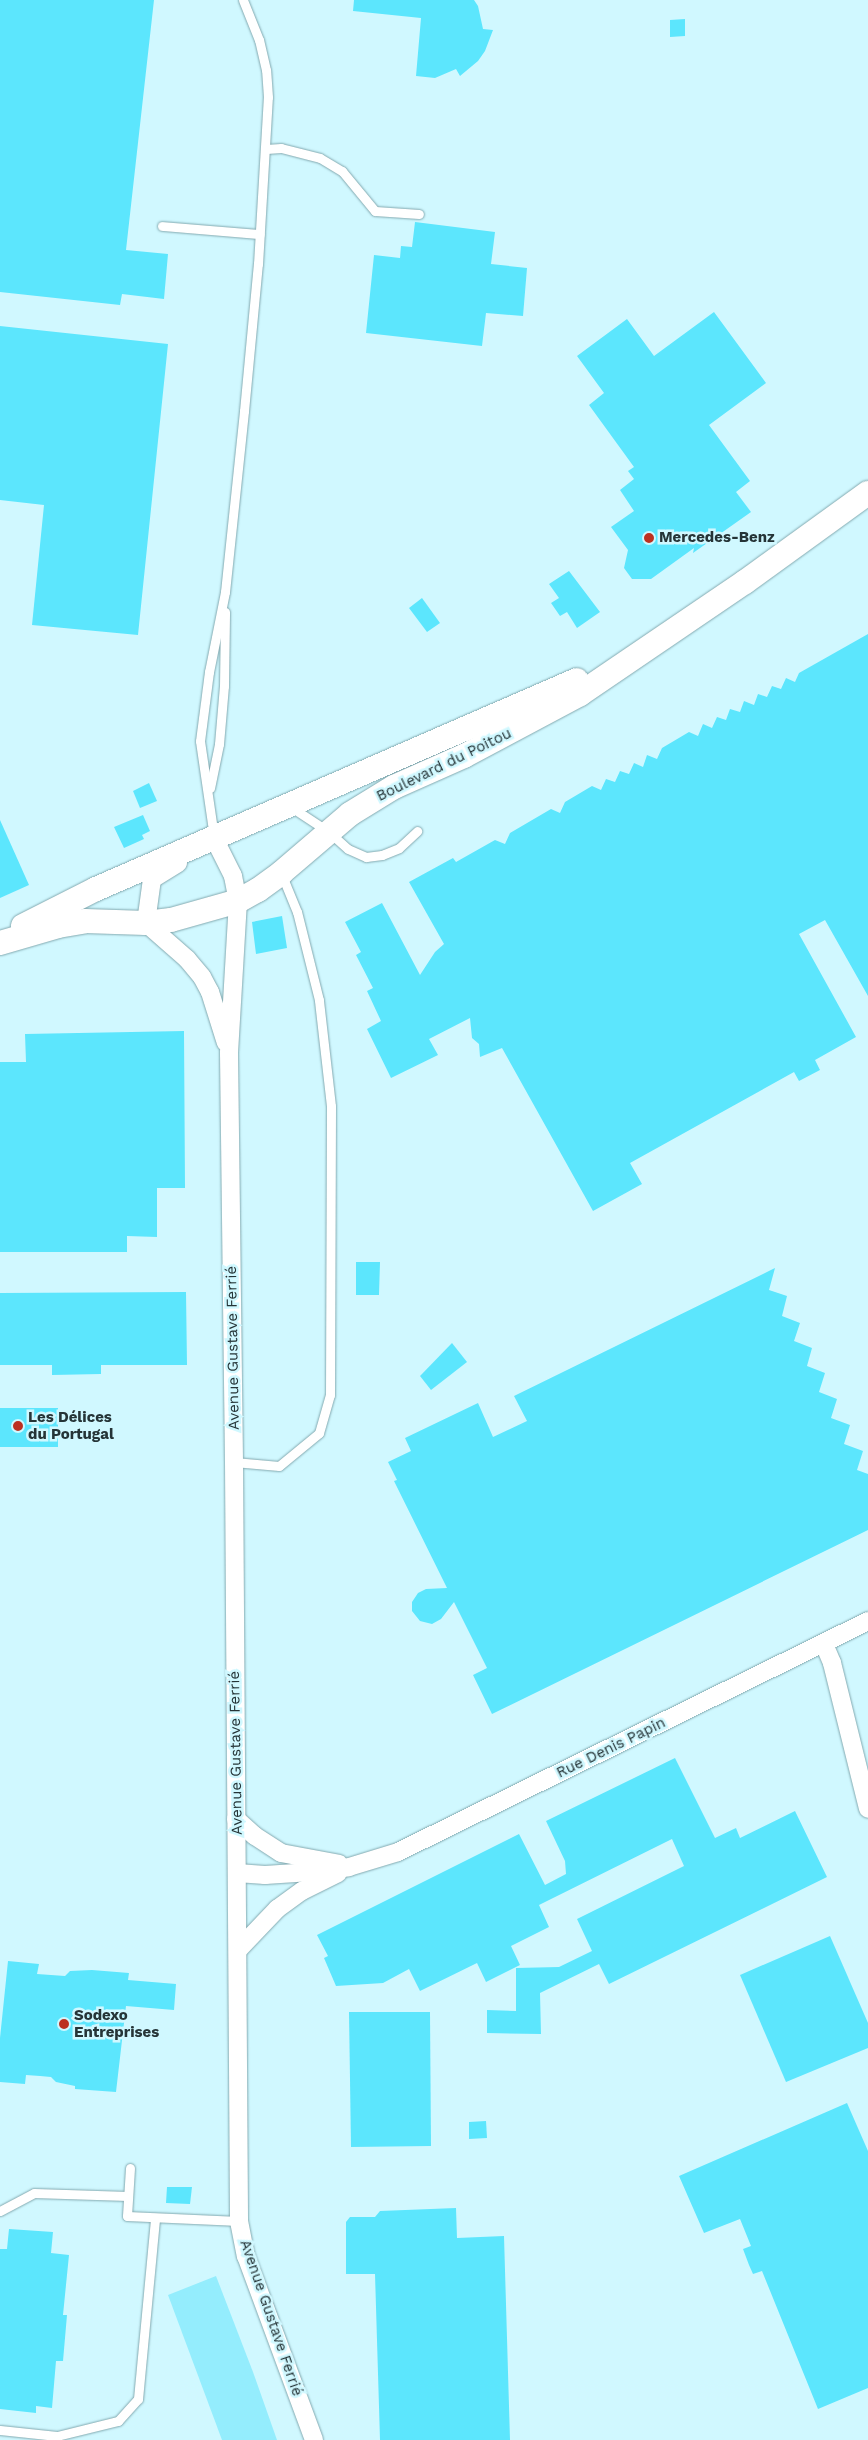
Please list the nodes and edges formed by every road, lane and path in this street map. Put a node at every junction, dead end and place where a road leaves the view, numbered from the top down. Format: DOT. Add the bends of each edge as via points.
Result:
graph roads {
  1 [pos="243,0"];
  2 [pos="266,149"];
  3 [pos="419,214"];
  4 [pos="162,226"];
  5 [pos="260,234"];
  6 [pos="868,493"];
  7 [pos="224,592"];
  8 [pos="636,655"];
  9 [pos="208,793"];
  10 [pos="287,806"];
  11 [pos="417,831"];
  12 [pos="329,832"];
  13 [pos="205,842"];
  14 [pos="281,873"];
  15 [pos="238,901"];
  16 [pos="146,923"];
  17 [pos="0,939"];
  18 [pos="0,943"];
  19 [pos="229,1053"];
  20 [pos="234,1462"];
  21 [pos="868,1621"];
  22 [pos="824,1644"];
  23 [pos="868,1809"];
  24 [pos="236,1819"];
  25 [pos="350,1867"];
  26 [pos="237,1873"];
  27 [pos="238,1950"];
  28 [pos="130,2168"];
  29 [pos="128,2196"];
  30 [pos="0,2211"];
  31 [pos="155,2218"];
  32 [pos="239,2221"];
  33 [pos="0,2430"];
  34 [pos="57,2438"];
  35 [pos="314,2440"];
  1 -- 2 [label="lane" via="259,40 266,70"];
  2 -- 3 [label="lane" via="281,148 320,158 342,171 375,212"];
  2 -- 5 [label="lane"];
  4 -- 5 [label="lane"];
  5 -- 7 [label="lane"];
  6 -- 8 [label="main road, Boulevard du Poitou" via="745,582"];
  7 -- 9 [label="lane" via="225,678 219,744"];
  7 -- 9 [label="lane" via="200,741"];
  8 -- 10 [label="main road, Boulevard du Poitou"];
  8 -- 12 [label="main road, Boulevard du Poitou" via="580,694 518,728 394,787 350,814"];
  9 -- 13 [label="lane"];
  10 -- 12 [label="lane"];
  10 -- 13 [label="main road, Boulevard du Poitou"];
  11 -- 12 [label="lane" via="399,848 366,857 348,849"];
  12 -- 14 [label="main road, Boulevard du Poitou"];
  13 -- 15 [label="street, Avenue Gustave Ferrié" via="233,876"];
  13 -- 16 [label="street" via="152,879"];
  13 -- 17 [label="main road, Boulevard du Poitou" via="70,901"];
  14 -- 15 [label="main road, Boulevard du Poitou"];
  14 -- 20 [label="lane" via="297,912 319,1000 330,1106 330,1395 319,1433 279,1466"];
  15 -- 16 [label="main road, Boulevard du Poitou" via="180,918"];
  15 -- 19 [label="street, Avenue Gustave Ferrié"];
  16 -- 18 [label="main road, Boulevard du Poitou" via="85,921"];
  16 -- 19 [label="street, Avenue Gustave Ferrié" via="187,959 202,977 210,992"];
  19 -- 20 [label="street, Avenue Gustave Ferrié"];
  20 -- 24 [label="street, Avenue Gustave Ferrié"];
  21 -- 22 [label="street, Rue Denis Papin"];
  22 -- 23 [label="street" via="832,1663"];
  22 -- 25 [label="street, Rue Denis Papin" via="398,1852"];
  24 -- 25 [label="street, Rue Denis Papin" via="281,1853"];
  24 -- 26 [label="street, Avenue Gustave Ferrié"];
  25 -- 26 [label="street, Rue Denis Papin" via="265,1875"];
  25 -- 27 [label="street, Rue Denis Papin" via="302,1891 277,1909"];
  26 -- 27 [label="street, Avenue Gustave Ferrié"];
  27 -- 32 [label="street, Avenue Gustave Ferrié"];
  28 -- 29 [label="lane"];
  29 -- 30 [label="lane" via="34,2194"];
  29 -- 31 [label="lane" via="127,2216"];
  31 -- 32 [label="lane"];
  31 -- 34 [label="lane" via="138,2399 118,2421"];
  32 -- 35 [label="street, Avenue Gustave Ferrié" via="246,2256"];
  33 -- 34 [label="lane"];
}
